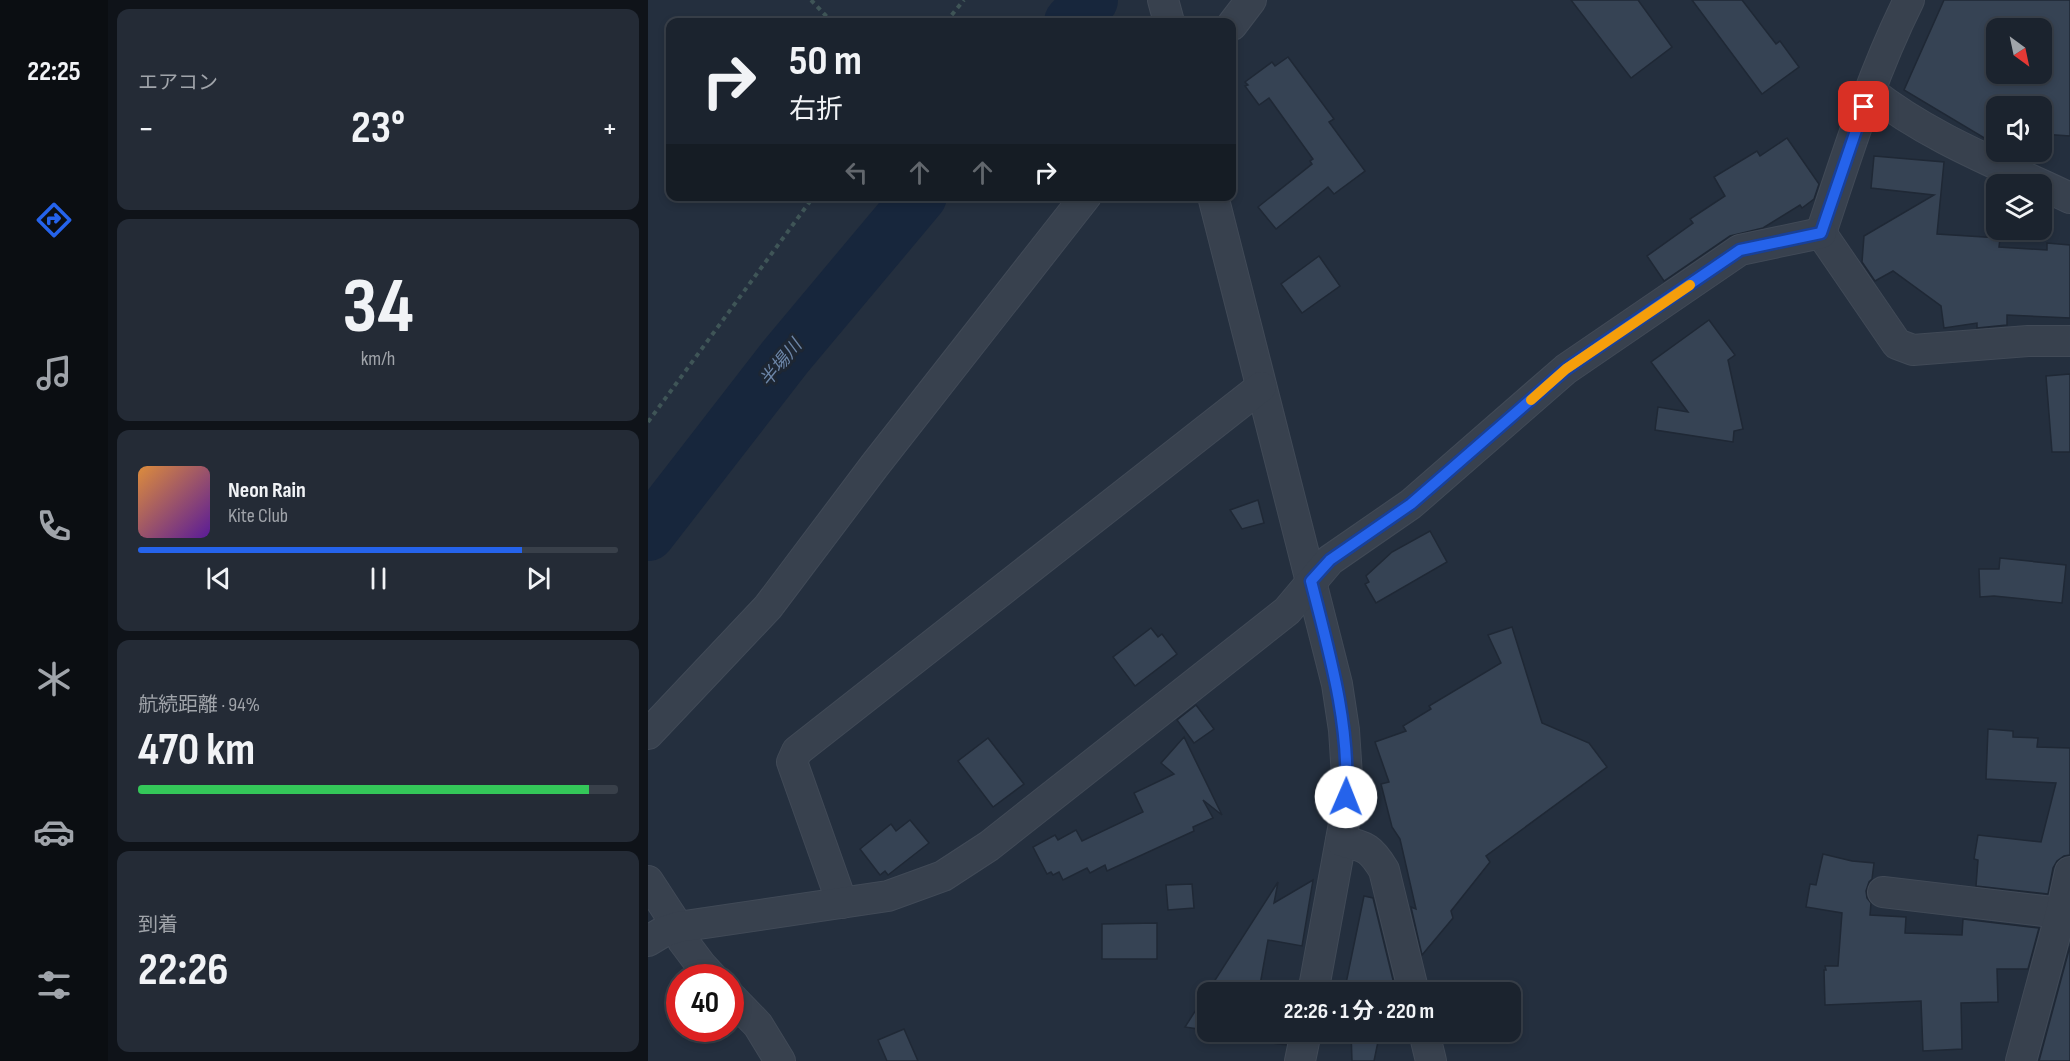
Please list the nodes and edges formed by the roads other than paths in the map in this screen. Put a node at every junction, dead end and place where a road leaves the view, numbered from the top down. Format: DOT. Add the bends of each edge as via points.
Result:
graph roads {
  1 [pos="1163,0"];
  2 [pos="1251,0"];
  3 [pos="1909,0"];
  4 [pos="1168,18"];
  5 [pos="1236,20"];
  6 [pos="1870,91"];
  7 [pos="2070,198"];
  8 [pos="1082,201"];
  9 [pos="1214,201"];
  10 [pos="1821,233"];
  11 [pos="2070,342"];
  12 [pos="1261,387"];
  13 [pos="1311,581"];
  14 [pos="648,734"];
  15 [pos="1341,841"];
  16 [pos="2070,872"];
  17 [pos="648,881"];
  18 [pos="1883,892"];
  19 [pos="842,903"];
  20 [pos="2061,913"];
  21 [pos="678,927"];
  22 [pos="648,941"];
  23 [pos="702,964"];
  24 [pos="1315,982"];
  25 [pos="1411,982"];
  26 [pos="744,1010"];
  27 [pos="1304,1042"];
  28 [pos="1426,1042"];
  29 [pos="780,1061"];
  30 [pos="1300,1061"];
  31 [pos="1431,1061"];
  32 [pos="2021,1061"];
  1 -- 4 [label="street"];
  2 -- 5 [label="street"];
  3 -- 6 [label="street"];
  6 -- 7 [label="street" via="1945,139"];
  6 -- 10 [label="street"];
  8 -- 14 [label="street" via="768,607"];
  9 -- 12 [label="street"];
  10 -- 11 [label="street" via="1897,344 1913,350 2028,341"];
  10 -- 13 [label="street" via="1740,250 1605,342 1566,369 1411,504 1330,560"];
  12 -- 13 [label="street"];
  12 -- 19 [label="street" via="796,751 792,762"];
  13 -- 15 [label="street" via="1337,684 1344,730 1347,776"];
  13 -- 19 [label="street" via="1287,611 989,846 943,876 888,896"];
  15 -- 24 [label="street"];
  15 -- 25 [label="street" via="1369,850 1384,870"];
  16 -- 20 [label="street"];
  17 -- 21 [label="street"];
  18 -- 20 [label="street"];
  19 -- 21 [label="street"];
  20 -- 32 [label="street"];
  21 -- 22 [label="street"];
  21 -- 23 [label="street" via="683,941"];
  26 -- 29 [label="street" via="758,1024"];
  27 -- 30 [label="street"];
  28 -- 31 [label="street"];
}
